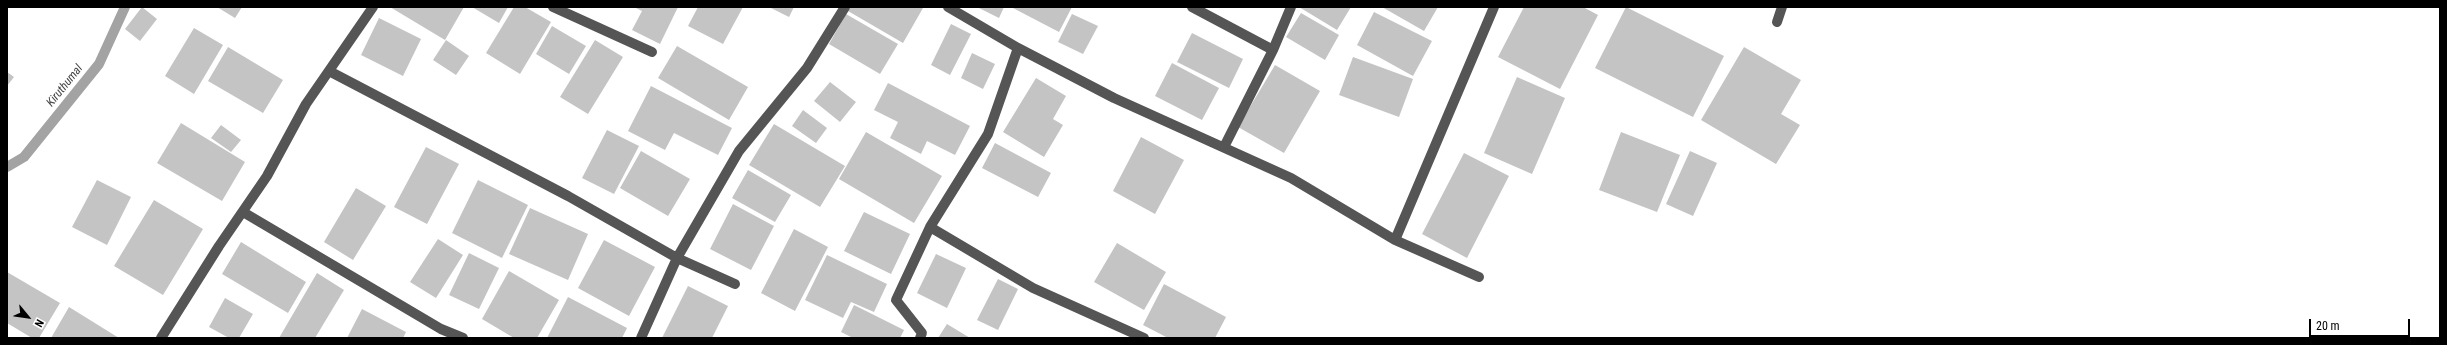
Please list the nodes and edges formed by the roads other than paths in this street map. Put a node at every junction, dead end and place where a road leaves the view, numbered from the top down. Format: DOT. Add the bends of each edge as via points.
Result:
graph roads {
  1 [pos="373,7"];
  2 [pos="553,7"];
  3 [pos="845,7"];
  4 [pos="948,7"];
  5 [pos="1192,7"];
  6 [pos="1291,7"];
  7 [pos="1494,7"];
  8 [pos="1782,7"];
  9 [pos="1777,22"];
  10 [pos="1018,48"];
  11 [pos="1273,50"];
  12 [pos="652,52"];
  13 [pos="328,71"];
  14 [pos="1224,146"];
  15 [pos="243,212"];
  16 [pos="930,228"];
  17 [pos="1395,240"];
  18 [pos="677,258"];
  19 [pos="1479,277"];
  20 [pos="735,284"];
  21 [pos="161,338"];
  22 [pos="463,338"];
  23 [pos="641,338"];
  24 [pos="920,338"];
  25 [pos="1144,338"];
  1 -- 13 [label="street"];
  2 -- 12 [label="street"];
  3 -- 18 [label="street" via="807,68 739,151"];
  4 -- 10 [label="street"];
  5 -- 11 [label="street"];
  6 -- 11 [label="street"];
  7 -- 17 [label="street"];
  8 -- 9 [label="street"];
  10 -- 14 [label="street" via="1114,98"];
  10 -- 16 [label="street" via="988,134"];
  11 -- 14 [label="street"];
  13 -- 15 [label="street"];
  13 -- 18 [label="street" via="568,196"];
  14 -- 17 [label="street" via="1291,178"];
  15 -- 21 [label="street"];
  15 -- 22 [label="street" via="441,329"];
  16 -- 24 [label="street" via="896,300 922,333"];
  16 -- 25 [label="street" via="1033,288"];
  17 -- 19 [label="street"];
  18 -- 20 [label="street"];
  18 -- 23 [label="street"];
}
